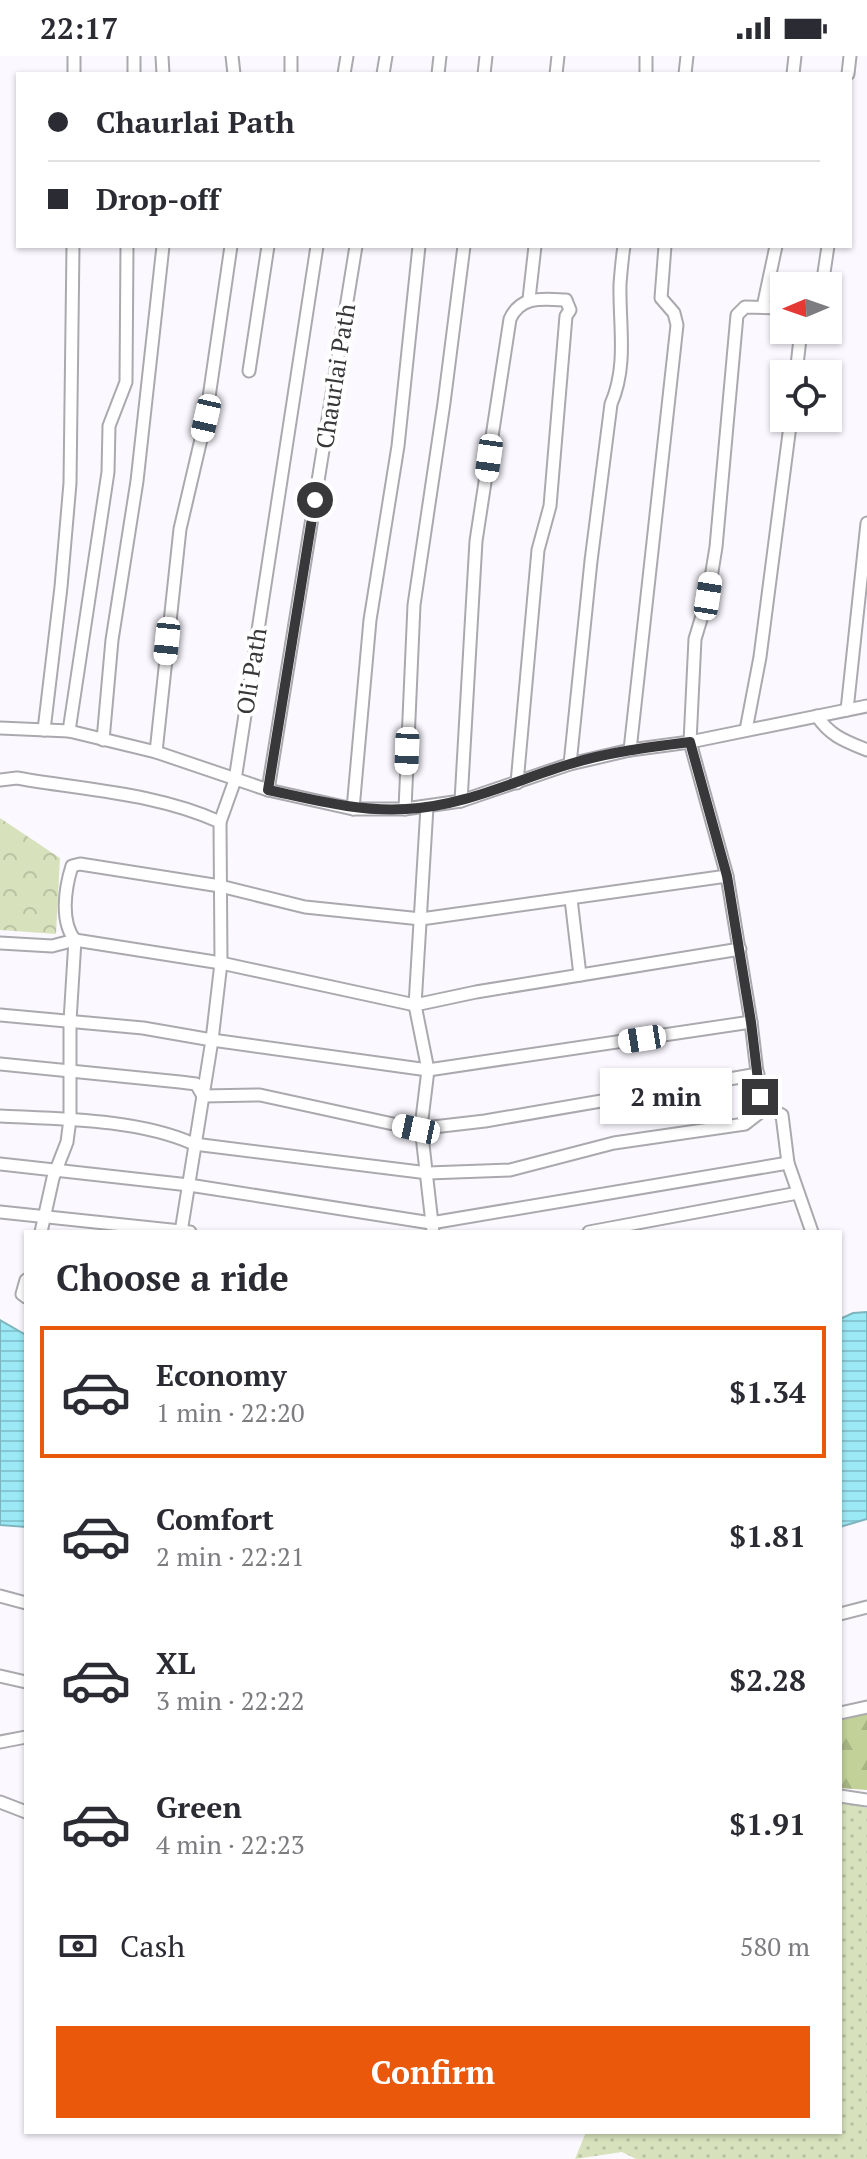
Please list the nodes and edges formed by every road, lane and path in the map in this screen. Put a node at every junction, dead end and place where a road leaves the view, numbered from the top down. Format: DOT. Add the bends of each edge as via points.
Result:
graph roads {
  1 [pos="73,248"];
  2 [pos="127,248"];
  3 [pos="163,248"];
  4 [pos="231,248"];
  5 [pos="268,248"];
  6 [pos="317,248"];
  7 [pos="356,248"];
  8 [pos="419,248"];
  9 [pos="464,248"];
  10 [pos="535,248"];
  11 [pos="624,248"];
  12 [pos="665,248"];
  13 [pos="776,248"];
  14 [pos="828,248"];
  15 [pos="824,272"];
  16 [pos="529,299"];
  17 [pos="763,307"];
  18 [pos="770,307"];
  19 [pos="249,371"];
  20 [pos="789,432"];
  21 [pos="867,523"];
  22 [pos="867,706"];
  23 [pos="847,710"];
  24 [pos="817,716"];
  25 [pos="0,728"];
  26 [pos="44,730"];
  27 [pos="746,730"];
  28 [pos="69,731"];
  29 [pos="103,740"];
  30 [pos="690,742"];
  31 [pos="630,750"];
  32 [pos="867,750"];
  33 [pos="156,752"];
  34 [pos="570,764"];
  35 [pos="0,780"];
  36 [pos="235,780"];
  37 [pos="517,783"];
  38 [pos="268,790"];
  39 [pos="461,801"];
  40 [pos="427,807"];
  41 [pos="353,809"];
  42 [pos="405,809"];
  43 [pos="220,822"];
  44 [pos="727,876"];
  45 [pos="220,886"];
  46 [pos="571,899"];
  47 [pos="421,919"];
  48 [pos="75,940"];
  49 [pos="0,943"];
  50 [pos="740,949"];
  51 [pos="221,963"];
  52 [pos="580,975"];
  53 [pos="415,1005"];
  54 [pos="0,1015"];
  55 [pos="70,1021"];
  56 [pos="751,1022"];
  57 [pos="212,1040"];
  58 [pos="0,1064"];
  59 [pos="70,1069"];
  60 [pos="428,1070"];
  61 [pos="758,1074"];
  62 [pos="203,1096"];
  63 [pos="767,1107"];
  64 [pos="0,1116"];
  65 [pos="70,1119"];
  66 [pos="421,1127"];
  67 [pos="194,1144"];
  68 [pos="788,1163"];
  69 [pos="0,1164"];
  70 [pos="58,1171"];
  71 [pos="428,1173"];
  72 [pos="189,1185"];
  73 [pos="798,1193"];
  74 [pos="0,1212"];
  75 [pos="45,1217"];
  76 [pos="432,1227"];
  77 [pos="42,1230"];
  78 [pos="174,1230"];
  79 [pos="184,1230"];
  80 [pos="600,1230"];
  81 [pos="809,1230"];
  82 [pos="0,1596"];
  83 [pos="24,1602"];
  84 [pos="867,1607"];
  85 [pos="842,1613"];
  86 [pos="0,1676"];
  87 [pos="24,1682"];
  88 [pos="867,1707"];
  89 [pos="842,1713"];
  90 [pos="24,1737"];
  91 [pos="0,1742"];
  92 [pos="842,1796"];
  93 [pos="867,1800"];
  94 [pos="0,1802"];
  95 [pos="24,1811"];
  1 -- 26 [label="street" via="70,483"];
  2 -- 28 [label="street" via="126,382 109,426 108,472"];
  3 -- 29 [label="street"];
  4 -- 33 [label="street" via="206,418 180,529"];
  5 -- 19 [label="street"];
  6 -- 36 [label="street, Oli Path"];
  7 -- 38 [label="street, Chaurlai Path"];
  8 -- 41 [label="street" via="398,446 370,620"];
  9 -- 42 [label="street" via="414,605"];
  10 -- 16 [label="street"];
  11 -- 34 [label="street" via="619,387 611,404"];
  12 -- 31 [label="street" via="661,298 677,325"];
  13 -- 17 [label="street"];
  14 -- 15 [label="street"];
  16 -- 37 [label="street" via="566,300 570,310 550,506 538,550"];
  16 -- 39 [label="street" via="510,319 476,541"];
  17 -- 18 [label="street"];
  17 -- 30 [label="street" via="745,307 737,315 716,547 695,639"];
  20 -- 27 [label="street"];
  21 -- 23 [label="street"];
  22 -- 23 [label="street"];
  23 -- 24 [label="street"];
  24 -- 27 [label="street"];
  24 -- 32 [label="street" via="836,738"];
  25 -- 26 [label="street"];
  26 -- 28 [label="street"];
  27 -- 30 [label="street"];
  28 -- 29 [label="street"];
  29 -- 33 [label="street"];
  30 -- 31 [label="street"];
  30 -- 44 [label="street"];
  31 -- 34 [label="street"];
  33 -- 36 [label="street"];
  34 -- 37 [label="street"];
  35 -- 43 [label="street" via="17,778 150,800 193,809"];
  36 -- 38 [label="street"];
  36 -- 43 [label="street, Oli Path"];
  37 -- 39 [label="street"];
  38 -- 41 [label="street"];
  39 -- 40 [label="street"];
  40 -- 42 [label="street"];
  40 -- 47 [label="street"];
  41 -- 42 [label="street"];
  43 -- 45 [label="street, Oli Path"];
  44 -- 46 [label="street"];
  44 -- 50 [label="street"];
  45 -- 47 [label="street" via="305,907"];
  45 -- 48 [label="street" via="72,866 66,908"];
  45 -- 51 [label="street, Oli Path"];
  46 -- 47 [label="street"];
  46 -- 52 [label="street"];
  47 -- 53 [label="street"];
  48 -- 49 [label="street" via="52,946"];
  48 -- 51 [label="street"];
  48 -- 55 [label="street"];
  50 -- 52 [label="street"];
  50 -- 56 [label="street"];
  51 -- 53 [label="street"];
  51 -- 57 [label="street, Oli Path"];
  52 -- 53 [label="street"];
  53 -- 60 [label="street"];
  54 -- 55 [label="street"];
  55 -- 57 [label="street"];
  55 -- 59 [label="street"];
  56 -- 60 [label="street"];
  56 -- 61 [label="street"];
  57 -- 60 [label="street"];
  57 -- 62 [label="street, Oli Path"];
  58 -- 59 [label="street"];
  59 -- 62 [label="street" via="196,1084"];
  59 -- 65 [label="street"];
  60 -- 66 [label="street"];
  61 -- 63 [label="street" via="760,1097"];
  61 -- 66 [label="street" via="485,1121"];
  62 -- 66 [label="street" via="260,1095"];
  62 -- 67 [label="street, Oli Path"];
  63 -- 68 [label="street" via="782,1115"];
  63 -- 71 [label="street" via="745,1124 614,1143 510,1170"];
  64 -- 65 [label="street"];
  65 -- 67 [label="street" via="169,1132"];
  65 -- 70 [label="street"];
  66 -- 71 [label="street"];
  67 -- 71 [label="street"];
  67 -- 72 [label="street, Oli Path"];
  68 -- 73 [label="street"];
  68 -- 76 [label="street"];
  69 -- 70 [label="street"];
  70 -- 72 [label="street"];
  70 -- 75 [label="street"];
  71 -- 76 [label="street"];
  72 -- 76 [label="street"];
  72 -- 79 [label="street, Oli Path"];
  73 -- 80 [label="street"];
  73 -- 81 [label="street"];
  74 -- 75 [label="street"];
  75 -- 77 [label="street"];
  75 -- 78 [label="street"];
  82 -- 83 [label="street"];
  84 -- 85 [label="street"];
  86 -- 87 [label="street"];
  88 -- 89 [label="street"];
  90 -- 91 [label="street"];
  92 -- 93 [label="street"];
  94 -- 95 [label="street"];
}
